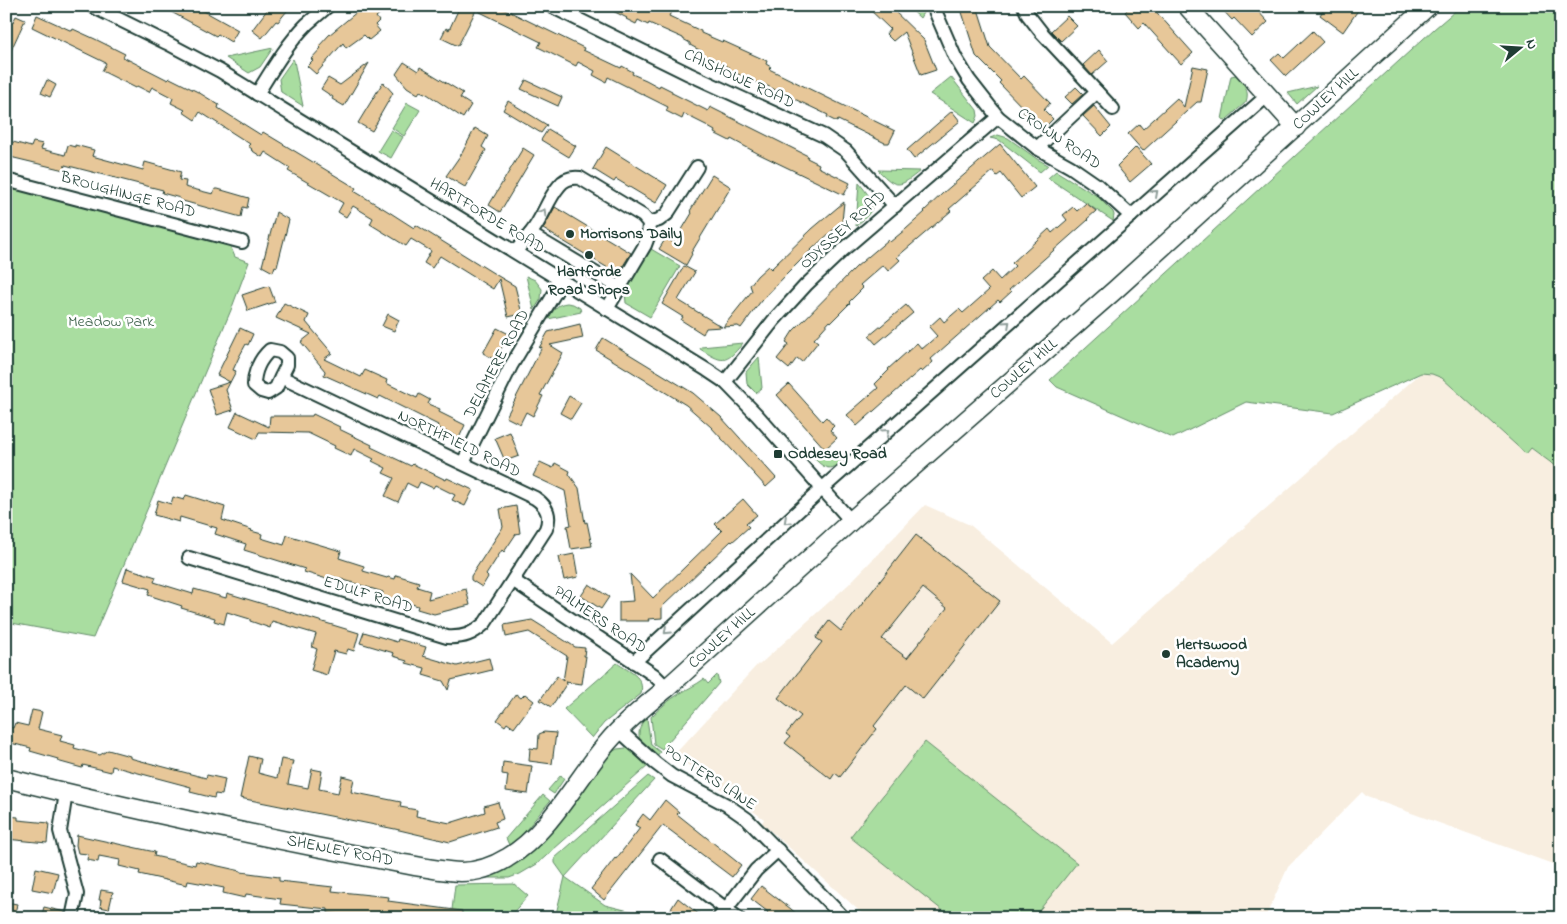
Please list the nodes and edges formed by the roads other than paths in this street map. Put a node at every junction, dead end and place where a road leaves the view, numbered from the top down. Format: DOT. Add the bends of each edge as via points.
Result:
graph roads {
  1 [pos="92,6"];
  2 [pos="328,6"];
  3 [pos="551,6"];
  4 [pos="933,6"];
  5 [pos="1024,6"];
  6 [pos="1187,6"];
  7 [pos="1428,6"];
  8 [pos="1097,92"];
  9 [pos="257,94"];
  10 [pos="1268,94"];
  11 [pos="1113,109"];
  12 [pos="998,117"];
  13 [pos="1296,127"];
  14 [pos="1037,148"];
  15 [pos="696,167"];
  16 [pos="6,180"];
  17 [pos="894,206"];
  18 [pos="1131,216"];
  19 [pos="649,223"];
  20 [pos="530,234"];
  21 [pos="242,242"];
  22 [pos="516,252"];
  23 [pos="562,281"];
  24 [pos="620,288"];
  25 [pos="608,309"];
  26 [pos="281,377"];
  27 [pos="725,382"];
  28 [pos="463,463"];
  29 [pos="823,488"];
  30 [pos="851,521"];
  31 [pos="189,558"];
  32 [pos="514,581"];
  33 [pos="634,662"];
  34 [pos="667,688"];
  35 [pos="620,731"];
  36 [pos="6,778"];
  37 [pos="66,793"];
  38 [pos="778,850"];
  39 [pos="660,859"];
  40 [pos="723,913"];
  41 [pos="72,918"];
  42 [pos="738,918"];
  43 [pos="844,918"];
  1 -- 9 [label="street, HARTFORDE ROAD" via="220,71"];
  2 -- 9 [label="street" via="296,37"];
  3 -- 17 [label="street, CAISHOWE ROAD" via="824,136 846,151"];
  4 -- 12 [label="street, CROWN ROAD" via="955,58"];
  5 -- 8 [label="street" via="1042,33"];
  6 -- 10 [label="main road"];
  7 -- 13 [label="main road, COWLEY HILL"];
  8 -- 11 [label="street"];
  8 -- 14 [label="street"];
  9 -- 22 [label="street, HARTFORDE ROAD"];
  10 -- 13 [label="main road"];
  18 -- 10 [label="street, one-way"];
  12 -- 14 [label="street, CROWN ROAD"];
  12 -- 17 [label="street, ODYSSEY ROAD"];
  13 -- 30 [label="main road, COWLEY HILL"];
  14 -- 18 [label="street, CROWN ROAD" via="1098,185"];
  15 -- 19 [label="street" via="667,214"];
  16 -- 21 [label="street, BROUGHINGE ROAD"];
  17 -- 27 [label="street, ODYSSEY ROAD" via="806,285"];
  29 -- 18 [label="street, one-way"];
  20 -- 19 [label="street, one-way" via="559,186 573,177 580,178 643,216"];
  19 -- 24 [label="street" via="645,245"];
  20 -- 22 [label="street"];
  20 -- 24 [label="street, HARTFORDE ROAD"];
  22 -- 23 [label="street, HARTFORDE ROAD"];
  23 -- 25 [label="street, HARTFORDE ROAD"];
  23 -- 28 [label="street, DELAMERE ROAD" via="511,366"];
  24 -- 25 [label="street"];
  25 -- 27 [label="street, HARTFORDE ROAD"];
  26 -- 28 [label="street, NORTHFIELD ROAD"];
  27 -- 29 [label="street, HARTFORDE ROAD"];
  28 -- 32 [label="street, NORTHFIELD ROAD" via="542,502 548,514 546,529"];
  29 -- 30 [label="street, HARTFORDE ROAD"];
  29 -- 33 [label="street, one-way"];
  30 -- 34 [label="main road, COWLEY HILL"];
  31 -- 32 [label="street, EDULF ROAD" via="447,637 467,636 477,630"];
  32 -- 33 [label="street, PALMERS ROAD"];
  33 -- 34 [label="street, PALMERS ROAD"];
  34 -- 35 [label="main road, COWLEY HILL"];
  35 -- 37 [label="main road, SHENLEY ROAD" via="608,741 541,829 521,849 491,866 462,872 280,840"];
  35 -- 38 [label="street, POTTERS LANE" via="672,776 747,819"];
  36 -- 37 [label="main road, SHENLEY ROAD"];
  37 -- 41 [label="street" via="60,831 77,894"];
  38 -- 40 [label="street" via="756,870"];
  38 -- 43 [label="street, POTTERS LANE"];
  39 -- 40 [label="street"];
  40 -- 42 [label="street"];
}
